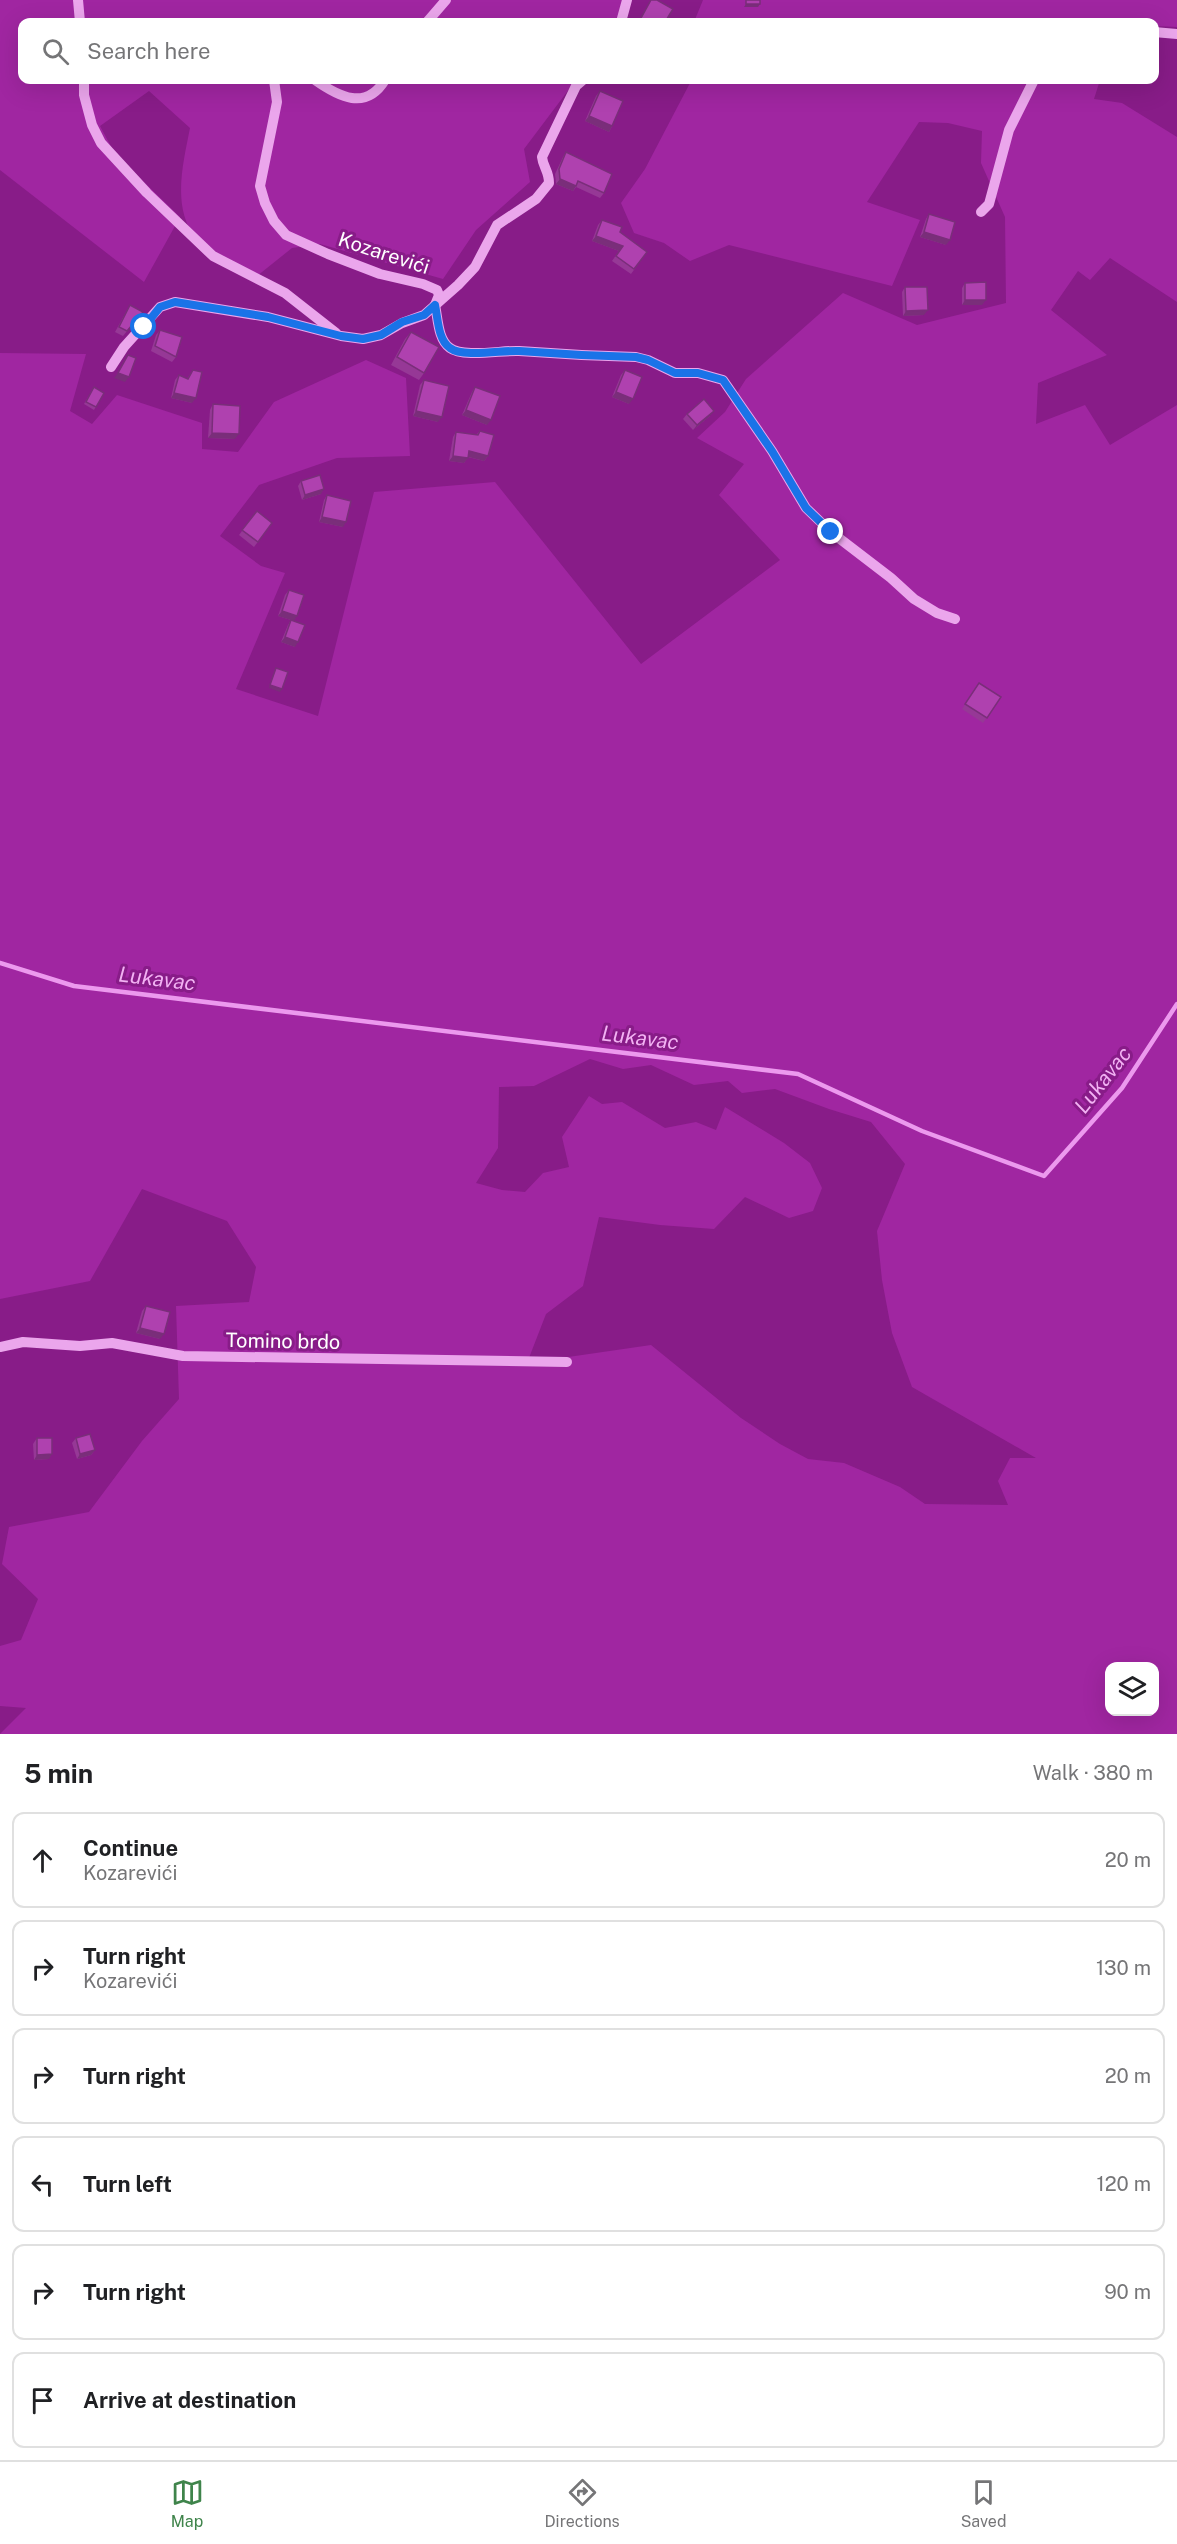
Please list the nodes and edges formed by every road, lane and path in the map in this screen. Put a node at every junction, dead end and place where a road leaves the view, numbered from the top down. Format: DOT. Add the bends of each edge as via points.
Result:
graph roads {
  1 [pos="78,0"];
  2 [pos="446,0"];
  3 [pos="627,0"];
  4 [pos="80,18"];
  5 [pos="430,18"];
  6 [pos="622,18"];
  7 [pos="1159,32"];
  8 [pos="1177,34"];
  9 [pos="84,84"];
  10 [pos="275,84"];
  11 [pos="321,84"];
  12 [pos="383,84"];
  13 [pos="578,84"];
  14 [pos="1033,84"];
  15 [pos="981,212"];
  16 [pos="435,305"];
  17 [pos="341,336"];
  18 [pos="111,367"];
  19 [pos="955,619"];
  20 [pos="0,1347"];
  21 [pos="567,1362"];
  1 -- 4 [label="street"];
  2 -- 5 [label="street"];
  3 -- 6 [label="street"];
  7 -- 8 [label="street"];
  9 -- 17 [label="street" via="92,124 101,143 147,193 213,256 285,293"];
  10 -- 16 [label="street, Kozarevići" via="277,102 260,186 274,221 286,235 328,254 438,290"];
  11 -- 12 [label="street" via="352,99 367,97"];
  13 -- 16 [label="street" via="542,158 549,183 536,199 497,225 475,267"];
  14 -- 15 [label="street" via="1009,130 989,204"];
  16 -- 17 [label="street, Kozarevići" via="424,315 381,335 363,339"];
  16 -- 19 [label="street" via="440,332 452,350 636,357 675,373 698,373 723,380 806,508 914,599 937,614"];
  17 -- 18 [label="street, Kozarevići" via="268,317 175,302 160,307"];
  20 -- 21 [label="street, Tomino brdo" via="23,1342 80,1346 112,1343 183,1356"];
}
